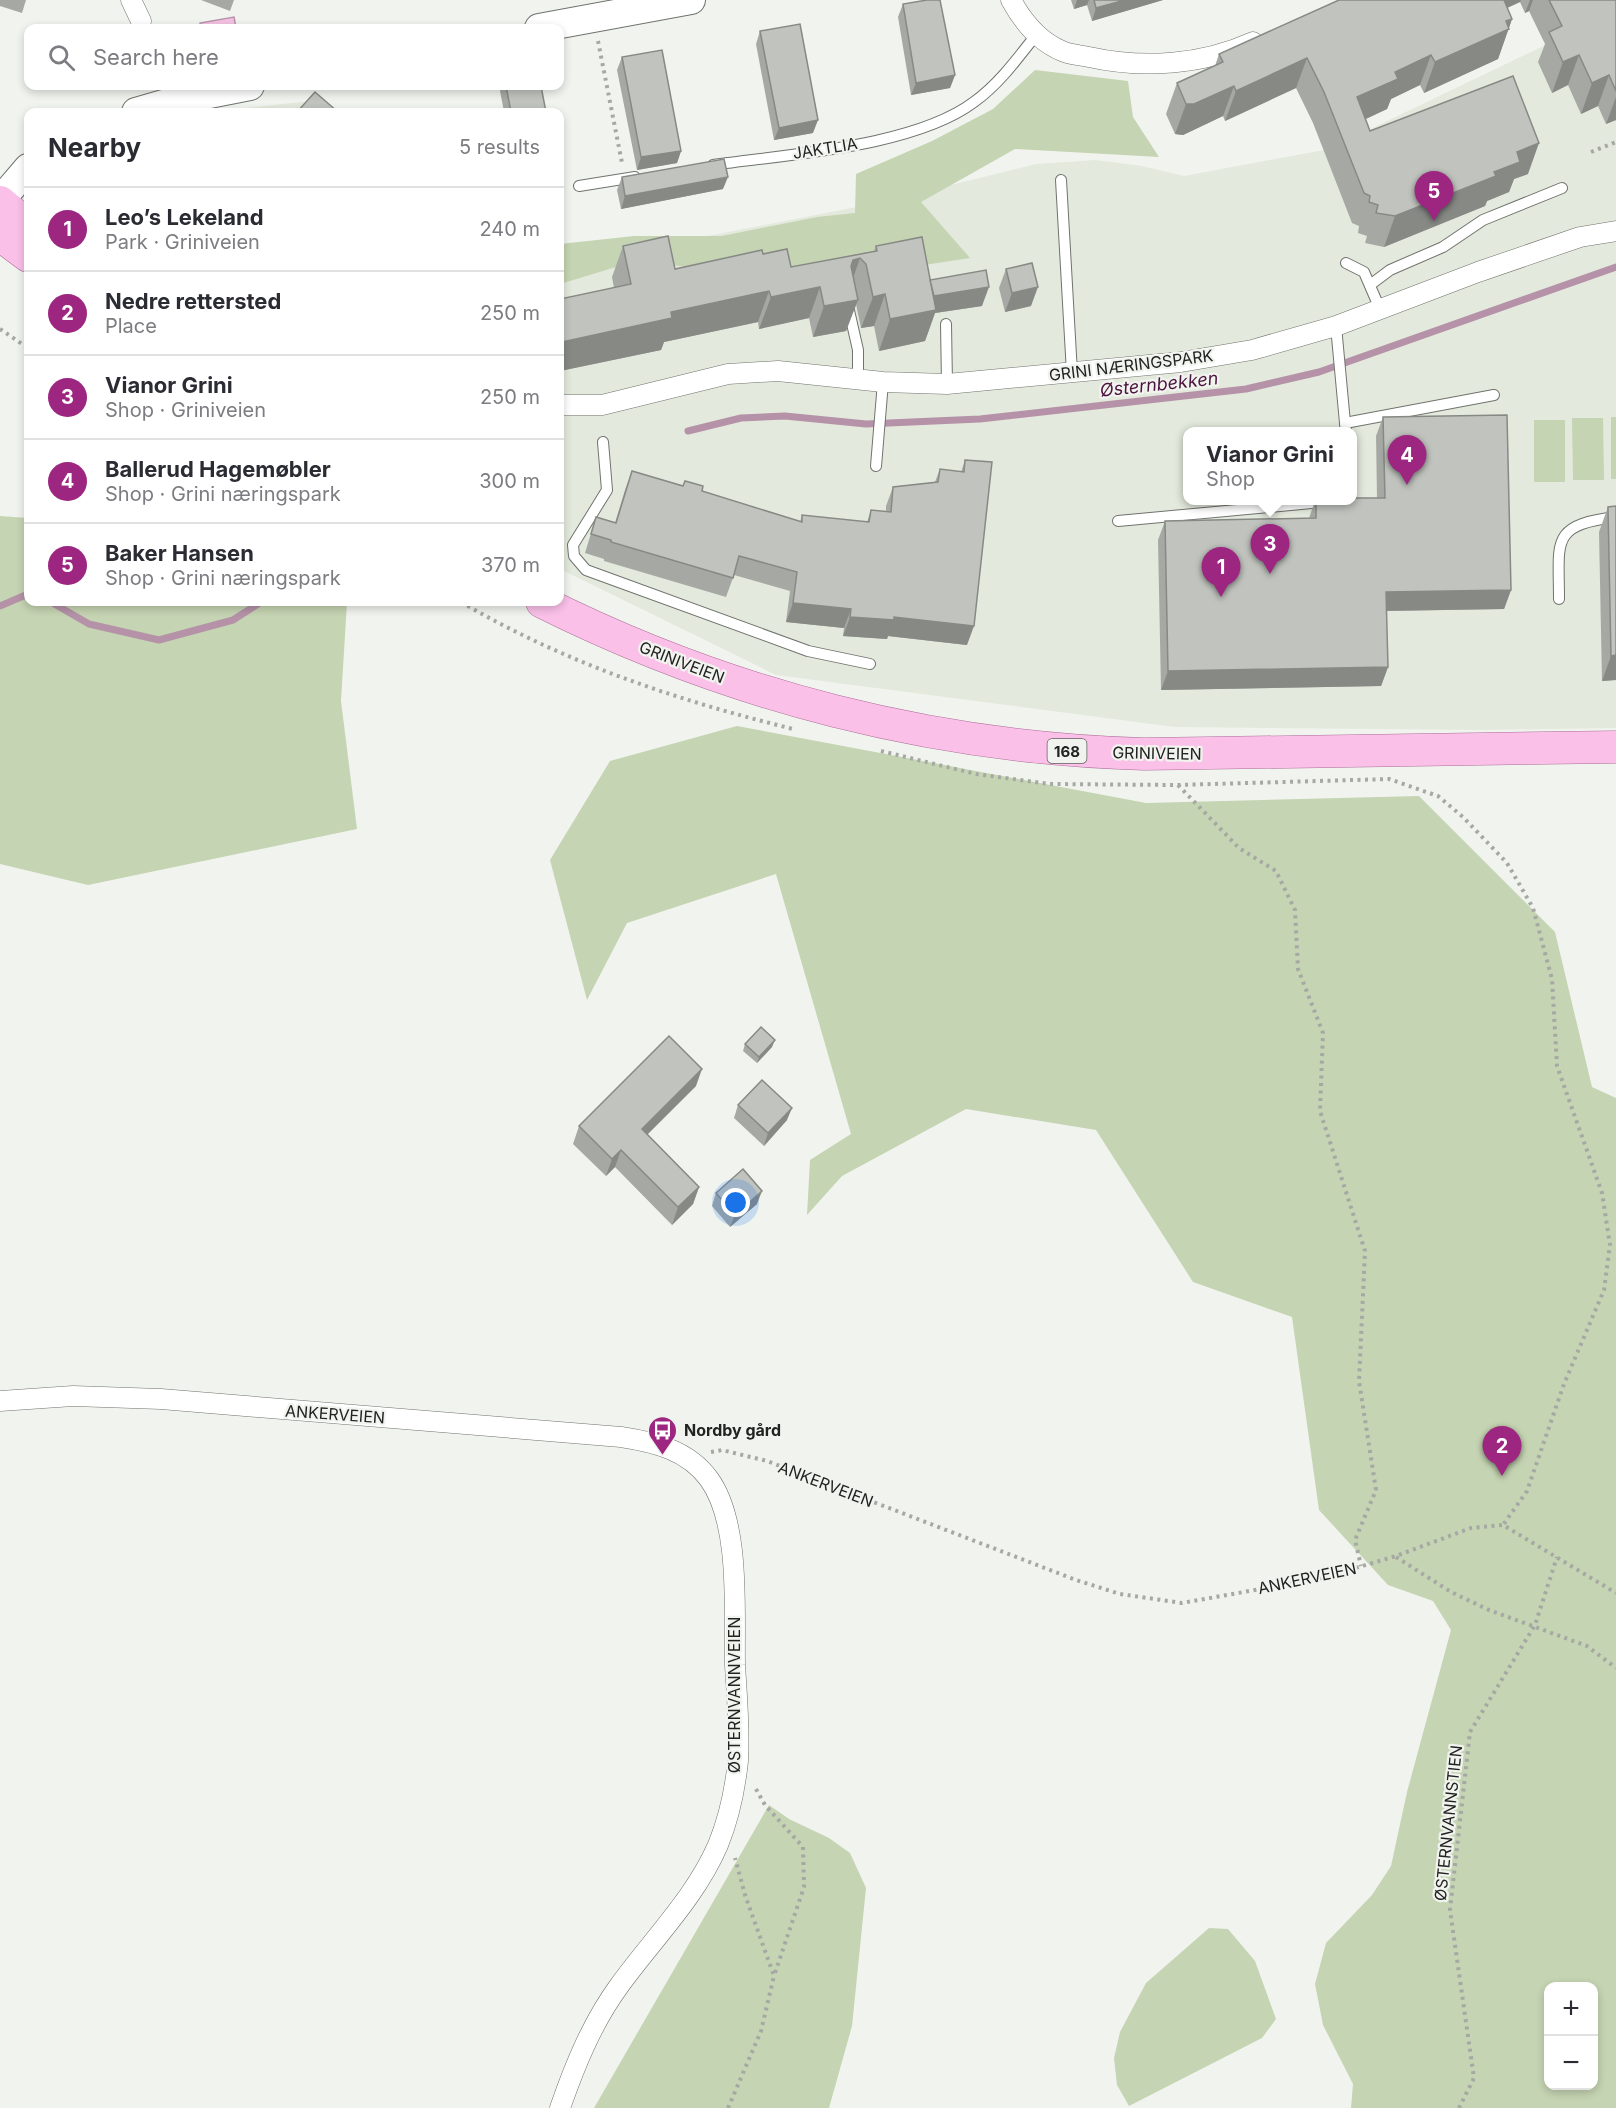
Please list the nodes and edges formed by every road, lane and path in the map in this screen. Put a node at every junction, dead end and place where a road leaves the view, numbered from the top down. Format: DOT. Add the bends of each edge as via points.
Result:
graph roads {
  1 [pos="131,0"];
  2 [pos="691,0"];
  3 [pos="1011,0"];
  4 [pos="594,18"];
  5 [pos="141,21"];
  6 [pos="561,24"];
  7 [pos="1036,35"];
  8 [pos="1269,35"];
  9 [pos="230,90"];
  10 [pos="150,108"];
  11 [pos="1616,142"];
  12 [pos="1592,152"];
  13 [pos="705,167"];
  14 [pos="24,173"];
  15 [pos="648,175"];
  16 [pos="625,179"];
  17 [pos="1061,180"];
  18 [pos="579,186"];
  19 [pos="1562,188"];
  20 [pos="0,202"];
  21 [pos="24,223"];
  22 [pos="1616,231"];
  23 [pos="0,235"];
  24 [pos="24,253"];
  25 [pos="1346,263"];
  26 [pos="1370,285"];
  27 [pos="846,297"];
  28 [pos="1380,309"];
  29 [pos="946,324"];
  30 [pos="1336,326"];
  31 [pos="0,329"];
  32 [pos="24,345"];
  33 [pos="1072,373"];
  34 [pos="858,380"];
  35 [pos="883,382"];
  36 [pos="947,384"];
  37 [pos="1494,396"];
  38 [pos="564,405"];
  39 [pos="1345,427"];
  40 [pos="603,442"];
  41 [pos="876,466"];
  42 [pos="1299,505"];
  43 [pos="1616,518"];
  44 [pos="1118,521"];
  45 [pos="1559,599"];
  46 [pos="551,606"];
  47 [pos="870,664"];
  48 [pos="1616,747"];
  49 [pos="1177,785"];
  50 [pos="1438,796"];
  51 [pos="0,1401"];
  52 [pos="691,1461"];
  53 [pos="1503,1525"];
  54 [pos="1396,1556"];
  55 [pos="1557,1557"];
  56 [pos="1361,1566"];
  57 [pos="1616,1593"];
  58 [pos="1535,1625"];
  59 [pos="1616,1668"];
  60 [pos="738,1759"];
  61 [pos="726,1823"];
  62 [pos="774,1976"];
  63 [pos="560,2108"];
  64 [pos="728,2108"];
  65 [pos="1459,2108"];
  1 -- 5 [label="street"];
  2 -- 4 [label="main road"];
  3 -- 7 [label="street" via="1020,18"];
  4 -- 6 [label="main road"];
  4 -- 16 [label="path"];
  7 -- 8 [label="street" via="1063,51 1127,64 1184,63"];
  7 -- 13 [label="lane, JAKTLIA" via="1006,74 973,103 941,121 878,140"];
  9 -- 10 [label="main road"];
  11 -- 12 [label="path"];
  14 -- 20 [label="main road"];
  15 -- 16 [label="lane"];
  16 -- 18 [label="lane"];
  17 -- 33 [label="lane"];
  19 -- 26 [label="lane" via="1483,220 1443,247 1390,270"];
  20 -- 21 [label="main road"];
  22 -- 28 [label="street, GRINI NÆRINGSPARK" via="1580,237"];
  23 -- 24 [label="main road"];
  25 -- 26 [label="lane" via="1364,272"];
  26 -- 28 [label="lane"];
  27 -- 34 [label="lane" via="858,350"];
  28 -- 30 [label="street, GRINI NÆRINGSPARK"];
  29 -- 36 [label="lane"];
  30 -- 33 [label="street, GRINI NÆRINGSPARK" via="1252,350"];
  30 -- 39 [label="lane"];
  31 -- 32 [label="path"];
  33 -- 36 [label="street, GRINI NÆRINGSPARK"];
  34 -- 35 [label="street, GRINI NÆRINGSPARK"];
  34 -- 38 [label="street, GRINI NÆRINGSPARK" via="778,371 728,374 602,405"];
  35 -- 36 [label="street, GRINI NÆRINGSPARK"];
  35 -- 41 [label="lane"];
  37 -- 39 [label="lane"];
  40 -- 47 [label="lane" via="607,490 573,545 574,556 586,570 808,651"];
  42 -- 44 [label="lane"];
  43 -- 45 [label="lane" via="1591,520 1565,534 1559,553"];
  46 -- 48 [label="main road, GRINIVEIEN / 168" via="635,645 760,691 850,716 982,742 1155,754"];
  49 -- 56 [label="path" via="1239,848 1276,871 1295,910 1298,969 1323,1033 1320,1111 1365,1251 1359,1381 1376,1490 1355,1540"];
  50 -- 53 [label="path" via="1507,863 1533,908 1552,979 1557,1065 1602,1193 1610,1245 1604,1290 1564,1384 1527,1491"];
  51 -- 52 [label="street, ANKERVEIEN" via="73,1396 161,1399 593,1434 643,1440"];
  52 -- 56 [label="path, ANKERVEIEN" via="722,1450 767,1461 1120,1594 1182,1603 1322,1578"];
  52 -- 60 [label="street, ØSTERNVANNVEIEN" via="712,1485 727,1523"];
  53 -- 54 [label="path, ANKERVEIEN" via="1472,1528"];
  53 -- 55 [label="path"];
  54 -- 56 [label="path, ANKERVEIEN"];
  54 -- 58 [label="path" via="1451,1592 1488,1610"];
  55 -- 57 [label="path"];
  55 -- 58 [label="path, ØSTERNVANNSTIEN"];
  58 -- 59 [label="path" via="1587,1646"];
  58 -- 65 [label="path, ØSTERNVANNSTIEN" via="1470,1732 1450,1910 1474,2078"];
  60 -- 61 [label="street, ØSTERNVANNVEIEN"];
  60 -- 62 [label="path" via="765,1805 803,1847 804,1887"];
  61 -- 62 [label="path" via="745,1894"];
  61 -- 63 [label="street, ØSTERNVANNVEIEN" via="713,1856 689,1896 607,2004 586,2042"];
  62 -- 64 [label="path" via="761,2031"];
}
